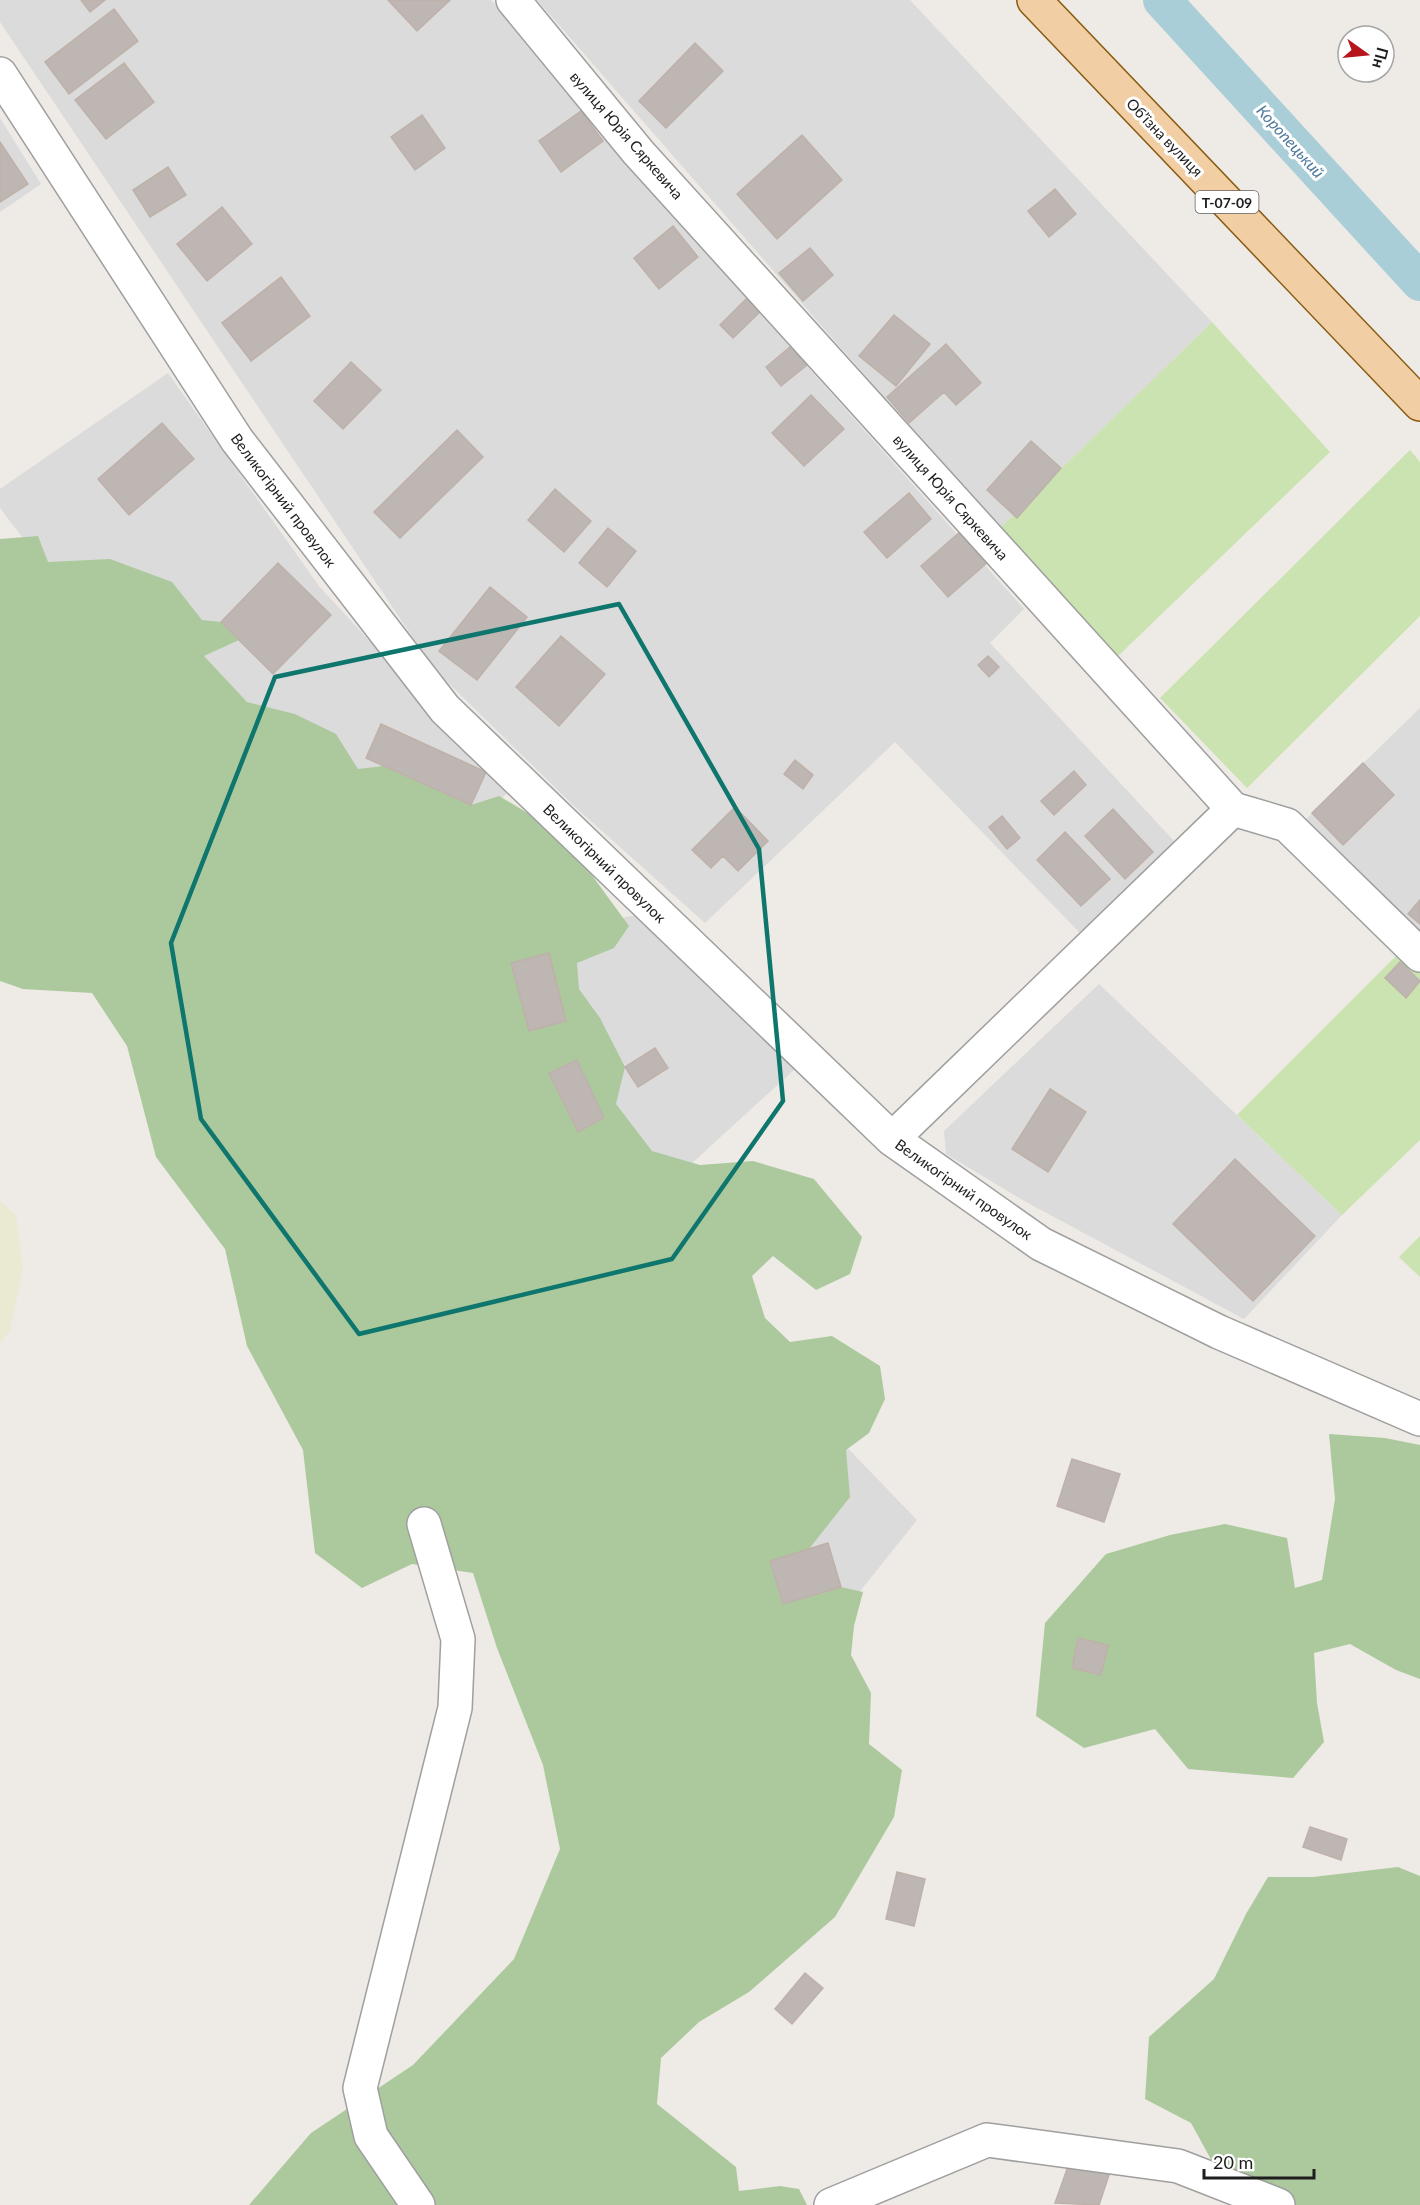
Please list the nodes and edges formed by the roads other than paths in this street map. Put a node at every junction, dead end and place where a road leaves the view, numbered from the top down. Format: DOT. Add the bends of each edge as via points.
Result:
graph roads {
  1 [pos="513,0"];
  2 [pos="1034,0"];
  3 [pos="0,74"];
  4 [pos="1420,404"];
  5 [pos="1233,809"];
  6 [pos="1420,955"];
  7 [pos="892,1139"];
  8 [pos="1420,1419"];
  9 [pos="424,1524"];
  10 [pos="418,2205"];
  11 [pos="831,2205"];
  12 [pos="1278,2205"];
  1 -- 5 [label="street, вулиця Юрія Сяркевича" via="638,152"];
  2 -- 4 [label="main road, Обʼїзна вулиця / Т-07-09"];
  3 -- 7 [label="street, Великогірний провулок" via="237,440 445,709"];
  5 -- 6 [label="street" via="1287,825"];
  5 -- 7 [label="street"];
  7 -- 8 [label="street, Великогірний провулок" via="1041,1244 1219,1332"];
  9 -- 10 [label="street" via="458,1639 455,1708 360,2088 371,2136"];
  11 -- 12 [label="street" via="987,2140 1178,2166"];
}
